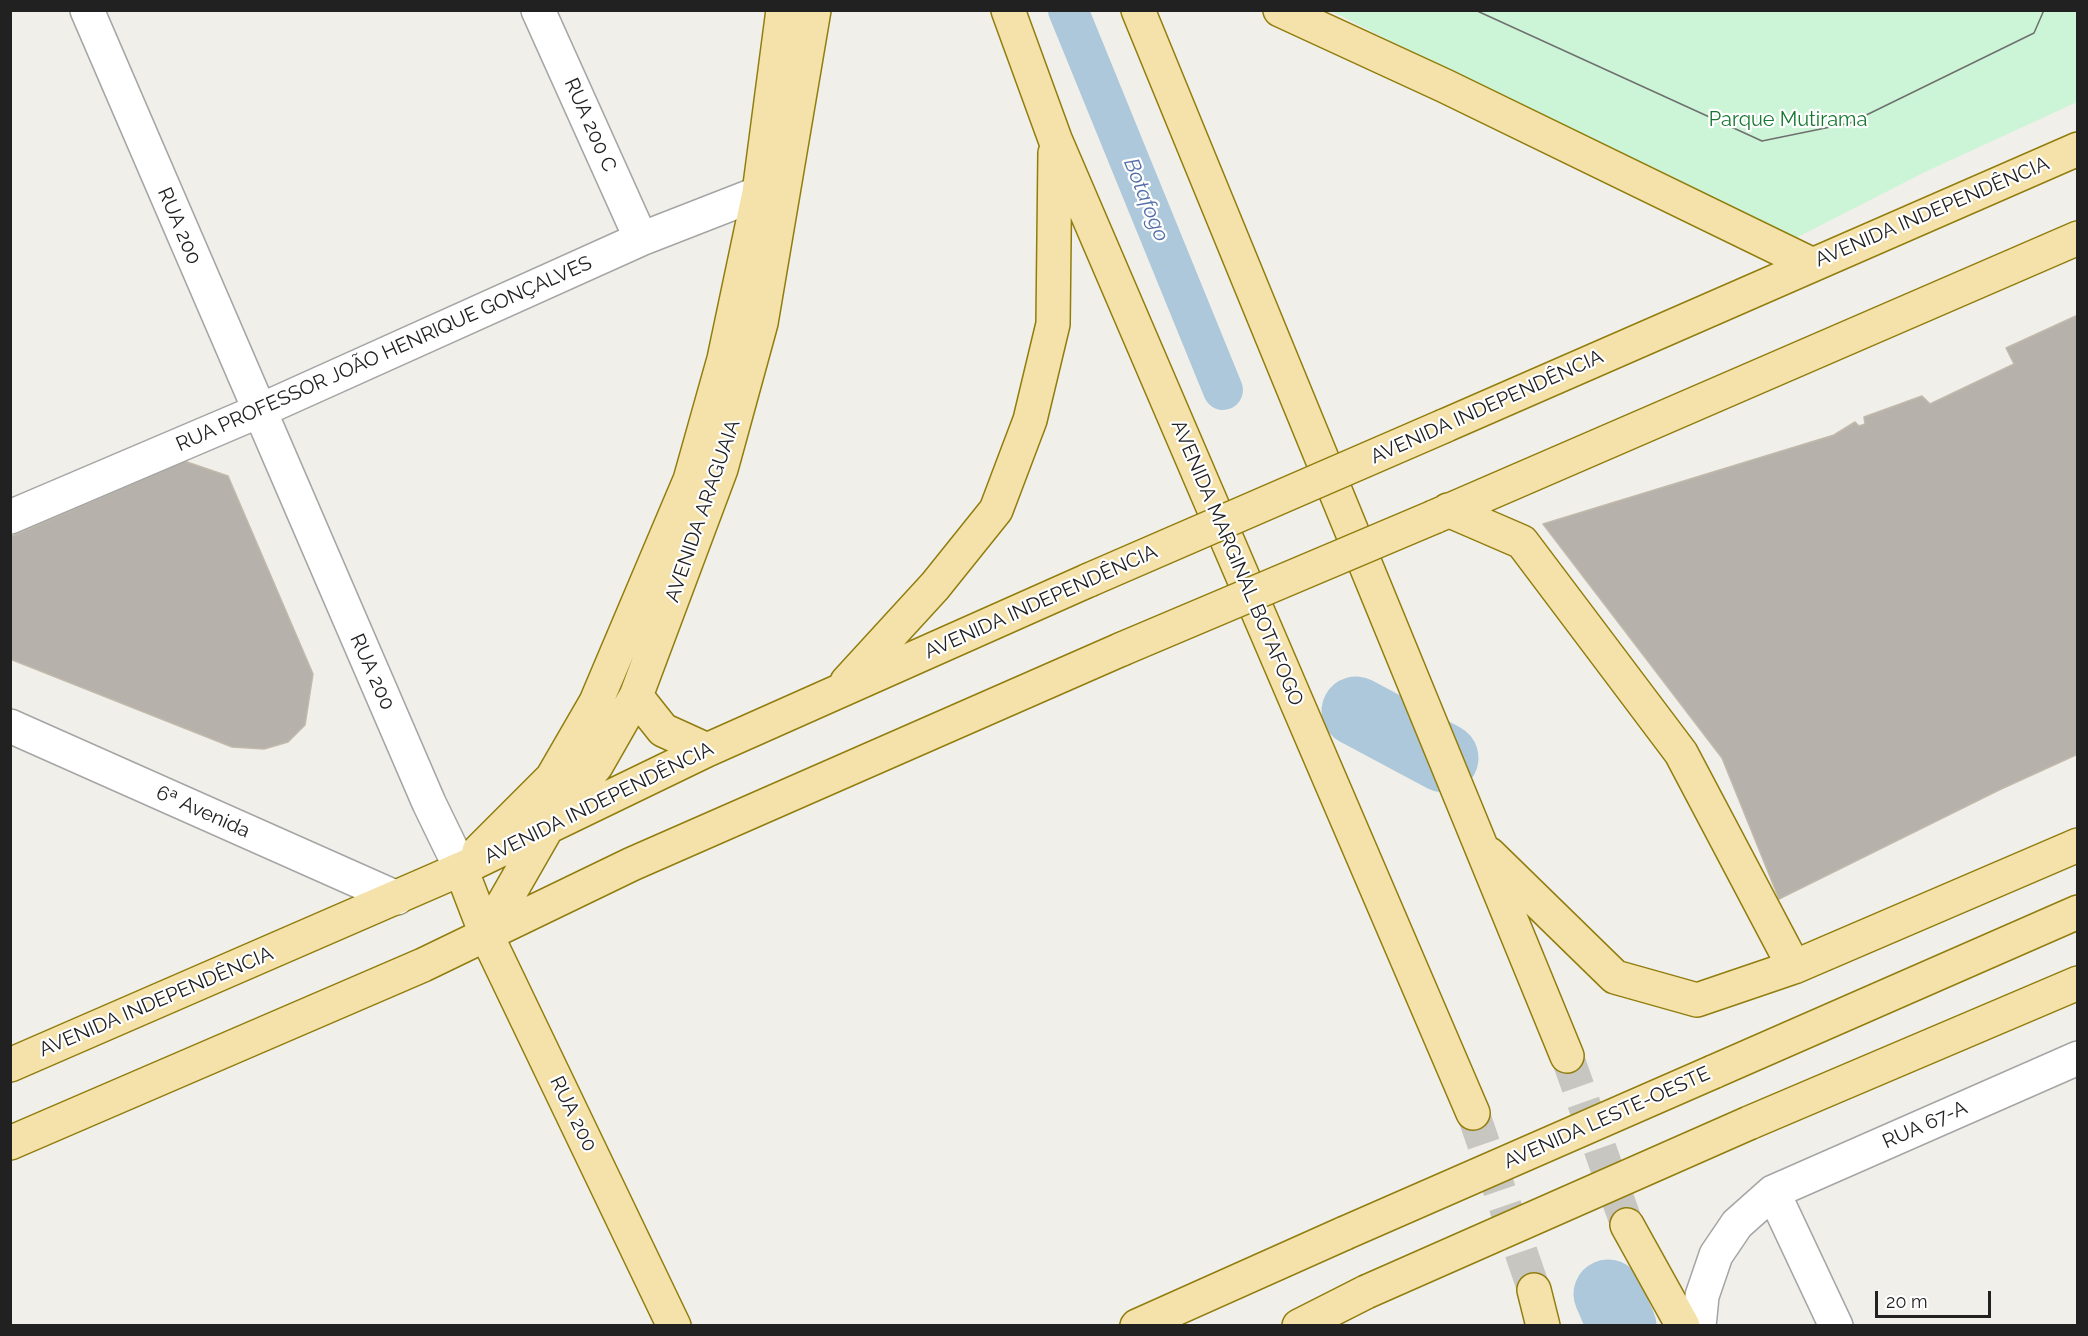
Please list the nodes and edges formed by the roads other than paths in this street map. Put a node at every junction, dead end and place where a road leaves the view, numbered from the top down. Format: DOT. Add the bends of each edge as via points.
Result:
graph roads {
  1 [pos="87,10"];
  2 [pos="538,10"];
  3 [pos="783,10"];
  4 [pos="814,10"];
  5 [pos="1008,10"];
  6 [pos="1138,10"];
  7 [pos="1280,10"];
  8 [pos="1055,140"];
  9 [pos="2078,149"];
  10 [pos="759,193"];
  11 [pos="2078,238"];
  12 [pos="641,239"];
  13 [pos="1811,264"];
  14 [pos="259,411"];
  15 [pos="12,511"];
  16 [pos="1441,513"];
  17 [pos="837,692"];
  18 [pos="636,696"];
  19 [pos="10,726"];
  20 [pos="707,750"];
  21 [pos="548,826"];
  22 [pos="1479,844"];
  23 [pos="2078,845"];
  24 [pos="461,869"];
  25 [pos="397,898"];
  26 [pos="2078,912"];
  27 [pos="486,934"];
  28 [pos="1794,967"];
  29 [pos="2078,983"];
  30 [pos="1567,1056"];
  31 [pos="2078,1058"];
  32 [pos="10,1065"];
  33 [pos="1473,1113"];
  34 [pos="10,1143"];
  35 [pos="1773,1192"];
  36 [pos="1627,1225"];
  37 [pos="1534,1290"];
  38 [pos="674,1326"];
  39 [pos="1137,1326"];
  40 [pos="1299,1326"];
  41 [pos="1544,1326"];
  42 [pos="1683,1326"];
  43 [pos="1700,1326"];
  44 [pos="1836,1326"];
  1 -- 14 [label="street, RUA 200"];
  2 -- 12 [label="street, RUA 200 C"];
  3 -- 10 [label="main road, AVENIDA ARAGUAIA"];
  4 -- 18 [label="main road, AVENIDA ARAGUAIA" via="761,323 721,469"];
  5 -- 8 [label="main road, AVENIDA MARGINAL BOTAFOGO"];
  6 -- 22 [label="main road"];
  7 -- 13 [label="main road"];
  8 -- 17 [label="main road" via="1053,324 1030,420 996,510 935,586"];
  8 -- 33 [label="main road, AVENIDA MARGINAL BOTAFOGO"];
  9 -- 13 [label="main road, AVENIDA INDEPENDÊNCIA"];
  10 -- 12 [label="street, RUA PROFESSOR JOÃO HENRIQUE GONÇALVES"];
  10 -- 24 [label="main road, AVENIDA ARAGUAIA" via="724,359 690,480 596,702 552,778"];
  11 -- 16 [label="main road"];
  12 -- 14 [label="street, RUA PROFESSOR JOÃO HENRIQUE GONÇALVES"];
  13 -- 17 [label="main road, AVENIDA INDEPENDÊNCIA, bridge"];
  14 -- 15 [label="street, RUA PROFESSOR JOÃO HENRIQUE GONÇALVES"];
  14 -- 24 [label="street, RUA 200"];
  16 -- 27 [label="main road, bridge" via="632,864"];
  16 -- 28 [label="main road" via="1522,542 1681,753"];
  17 -- 20 [label="main road, AVENIDA INDEPENDÊNCIA"];
  18 -- 20 [label="main road" via="663,730"];
  18 -- 21 [label="main road, AVENIDA ARAGUAIA" via="596,766"];
  19 -- 25 [label="street, 6ª Avenida"];
  20 -- 21 [label="main road, AVENIDA INDEPENDÊNCIA"];
  21 -- 24 [label="main road, AVENIDA INDEPENDÊNCIA"];
  21 -- 27 [label="main road, AVENIDA ARAGUAIA"];
  22 -- 28 [label="main road" via="1615,976 1697,1000"];
  22 -- 30 [label="main road"];
  23 -- 28 [label="main road"];
  24 -- 25 [label="main road, AVENIDA INDEPENDÊNCIA"];
  24 -- 27 [label="main road, RUA 200"];
  25 -- 32 [label="main road, AVENIDA INDEPENDÊNCIA"];
  26 -- 39 [label="main road, AVENIDA LESTE-OESTE, bridge"];
  27 -- 34 [label="main road" via="423,965"];
  27 -- 38 [label="main road, RUA 200"];
  29 -- 40 [label="main road, bridge" via="1749,1123 1366,1292"];
  31 -- 35 [label="street, RUA 67-A"];
  35 -- 43 [label="street, RUA 67-A" via="1737,1224 1716,1255 1702,1296"];
  35 -- 44 [label="street"];
  36 -- 42 [label="main road"];
  37 -- 41 [label="main road"];
}
